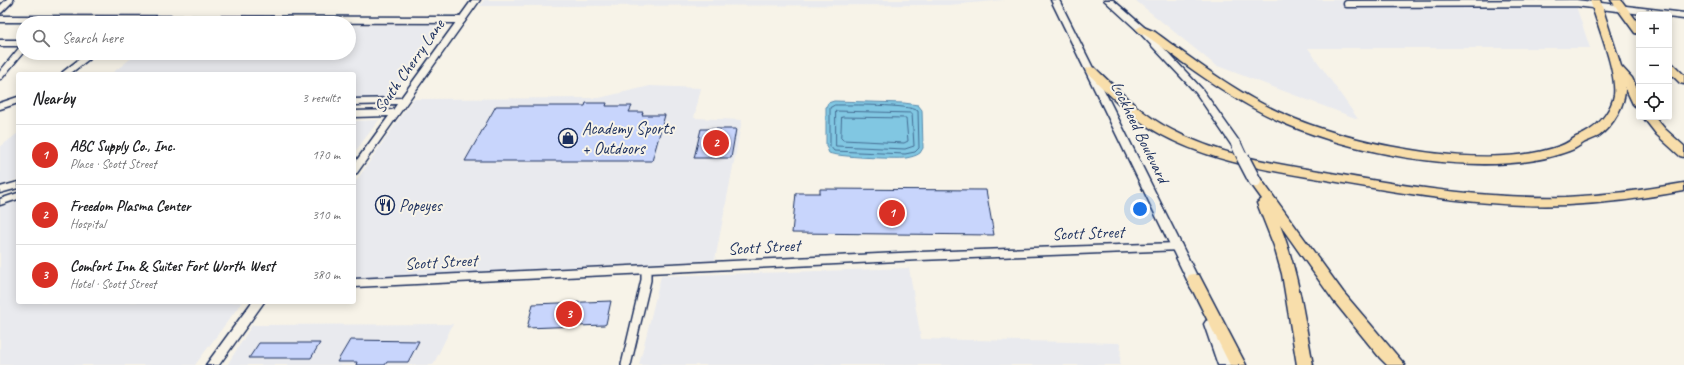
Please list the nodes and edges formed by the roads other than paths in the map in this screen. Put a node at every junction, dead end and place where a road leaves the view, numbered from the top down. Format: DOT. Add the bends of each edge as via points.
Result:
graph roads {
  1 [pos="10,0"];
  2 [pos="476,0"];
  3 [pos="1055,0"];
  4 [pos="1108,0"];
  5 [pos="1616,0"];
  6 [pos="1595,3"];
  7 [pos="1348,4"];
  8 [pos="1622,9"];
  9 [pos="0,10"];
  10 [pos="1684,16"];
  11 [pos="0,19"];
  12 [pos="16,19"];
  13 [pos="356,20"];
  14 [pos="462,20"];
  15 [pos="1636,27"];
  16 [pos="1141,29"];
  17 [pos="0,43"];
  18 [pos="16,43"];
  19 [pos="16,57"];
  20 [pos="84,60"];
  21 [pos="1616,67"];
  22 [pos="1672,69"];
  23 [pos="1091,70"];
  24 [pos="68,72"];
  25 [pos="0,76"];
  26 [pos="1684,80"];
  27 [pos="1636,98"];
  28 [pos="16,101"];
  29 [pos="405,101"];
  30 [pos="356,102"];
  31 [pos="0,106"];
  32 [pos="396,113"];
  33 [pos="356,114"];
  34 [pos="1651,120"];
  35 [pos="1684,153"];
  36 [pos="356,167"];
  37 [pos="1255,181"];
  38 [pos="16,186"];
  39 [pos="1684,187"];
  40 [pos="0,190"];
  41 [pos="16,197"];
  42 [pos="0,202"];
  43 [pos="1177,247"];
  44 [pos="646,270"];
  45 [pos="1194,279"];
  46 [pos="356,284"];
  47 [pos="257,304"];
  48 [pos="212,365"];
  49 [pos="626,365"];
  50 [pos="1225,365"];
  51 [pos="1238,365"];
  52 [pos="1305,365"];
  53 [pos="1397,365"];
  1 -- 9 [label="street"];
  2 -- 14 [label="street, South Cherry Lane"];
  3 -- 23 [label="main road, Lockheed Boulevard"];
  4 -- 16 [label="main road"];
  5 -- 8 [label="main road"];
  6 -- 7 [label="street"];
  6 -- 8 [label="street"];
  6 -- 21 [label="main road"];
  8 -- 10 [label="street"];
  8 -- 15 [label="main road"];
  11 -- 12 [label="street"];
  13 -- 14 [label="street"];
  14 -- 29 [label="street, South Cherry Lane"];
  16 -- 21 [label="main road" via="1240,98 1293,123 1376,147 1460,160 1495,160 1543,155 1565,149 1596,131 1610,115 1620,97"];
  16 -- 37 [label="main road, bridge" via="1199,91 1236,144"];
  17 -- 18 [label="street"];
  19 -- 25 [label="street"];
  20 -- 24 [label="street"];
  21 -- 27 [label="main road" via="1626,78"];
  22 -- 26 [label="main road"];
  23 -- 39 [label="main road" via="1135,112 1162,129 1213,151 1268,166 1431,194 1503,200 1614,198"];
  23 -- 43 [label="main road, Lockheed Boulevard"];
  28 -- 31 [label="street"];
  29 -- 30 [label="street"];
  29 -- 32 [label="street, South Cherry Lane"];
  32 -- 33 [label="street"];
  32 -- 36 [label="street, South Cherry Lane"];
  34 -- 35 [label="main road"];
  37 -- 52 [label="main road" via="1287,267"];
  37 -- 53 [label="main road" via="1338,296"];
  38 -- 40 [label="street"];
  41 -- 42 [label="street"];
  43 -- 44 [label="street, Scott Street" via="920,256"];
  43 -- 45 [label="main road, Lockheed Boulevard"];
  44 -- 46 [label="street, Scott Street"];
  44 -- 49 [label="street" via="646,280"];
  45 -- 50 [label="main road, Lockheed Boulevard"];
  45 -- 51 [label="main road"];
  47 -- 48 [label="street"];
}
